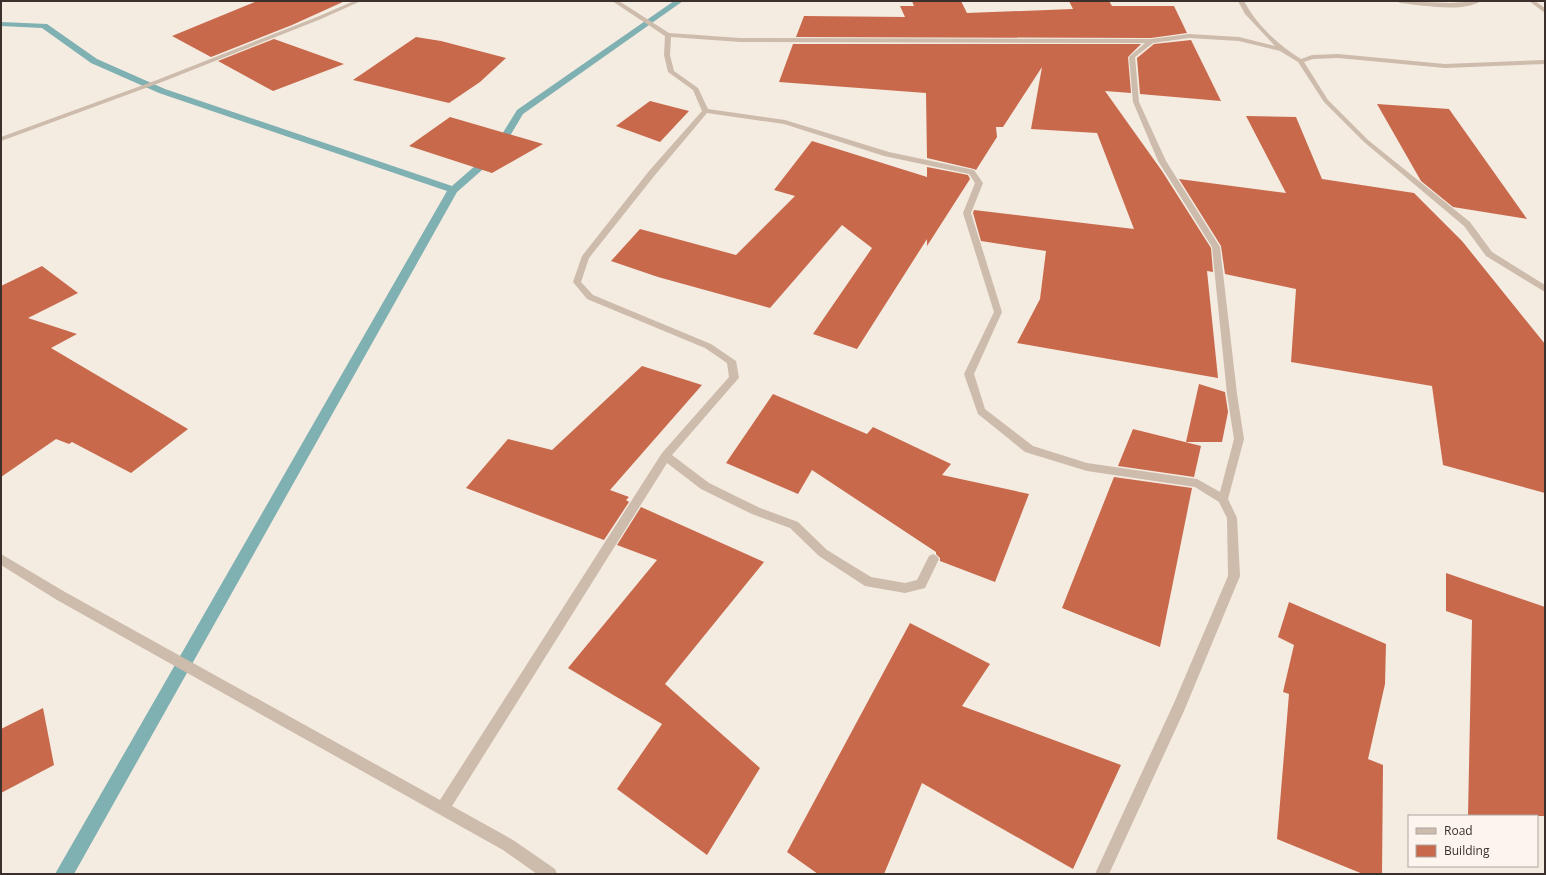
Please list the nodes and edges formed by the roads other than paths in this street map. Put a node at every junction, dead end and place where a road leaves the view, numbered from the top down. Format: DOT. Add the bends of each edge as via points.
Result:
graph roads {
  1 [pos="358,1"];
  2 [pos="615,1"];
  3 [pos="1241,1"];
  4 [pos="1400,1"];
  5 [pos="1478,1"];
  6 [pos="1532,1"];
  7 [pos="1545,11"];
  8 [pos="668,35"];
  9 [pos="1151,41"];
  10 [pos="1282,50"];
  11 [pos="1300,61"];
  12 [pos="1545,62"];
  13 [pos="706,112"];
  14 [pos="1,139"];
  15 [pos="1545,289"];
  16 [pos="666,456"];
  17 [pos="1223,498"];
  18 [pos="1,559"];
  19 [pos="933,559"];
  20 [pos="443,808"];
  21 [pos="550,874"];
  22 [pos="1102,874"];
  1 -- 14 [label="street" via="142,89"];
  2 -- 8 [label="street"];
  3 -- 10 [label="street" via="1247,13"];
  4 -- 5 [label="street" via="1442,4 1470,4"];
  6 -- 7 [label="street"];
  8 -- 9 [label="street" via="740,40"];
  8 -- 13 [label="street" via="667,54 671,72 696,89"];
  9 -- 10 [label="street" via="1189,36 1239,39"];
  9 -- 17 [label="street" via="1132,57 1136,102 1162,161 1216,247 1239,439"];
  10 -- 11 [label="street"];
  11 -- 12 [label="street" via="1312,57 1338,56 1445,66"];
  11 -- 15 [label="street" via="1326,101 1366,141 1467,224 1489,254"];
  13 -- 16 [label="street" via="652,173 585,258 578,282 590,297 708,346 731,361 734,378"];
  13 -- 17 [label="street" via="786,122 887,154 971,172 979,183 967,213 998,312 970,374 981,411 1029,449 1087,467 1197,483"];
  16 -- 19 [label="street" via="705,486 756,511 794,525 823,553 869,582 905,588 921,584"];
  16 -- 20 [label="street"];
  17 -- 22 [label="street" via="1232,518 1234,576 1179,707"];
  18 -- 20 [label="street" via="61,596"];
  20 -- 21 [label="street" via="508,845"];
}
